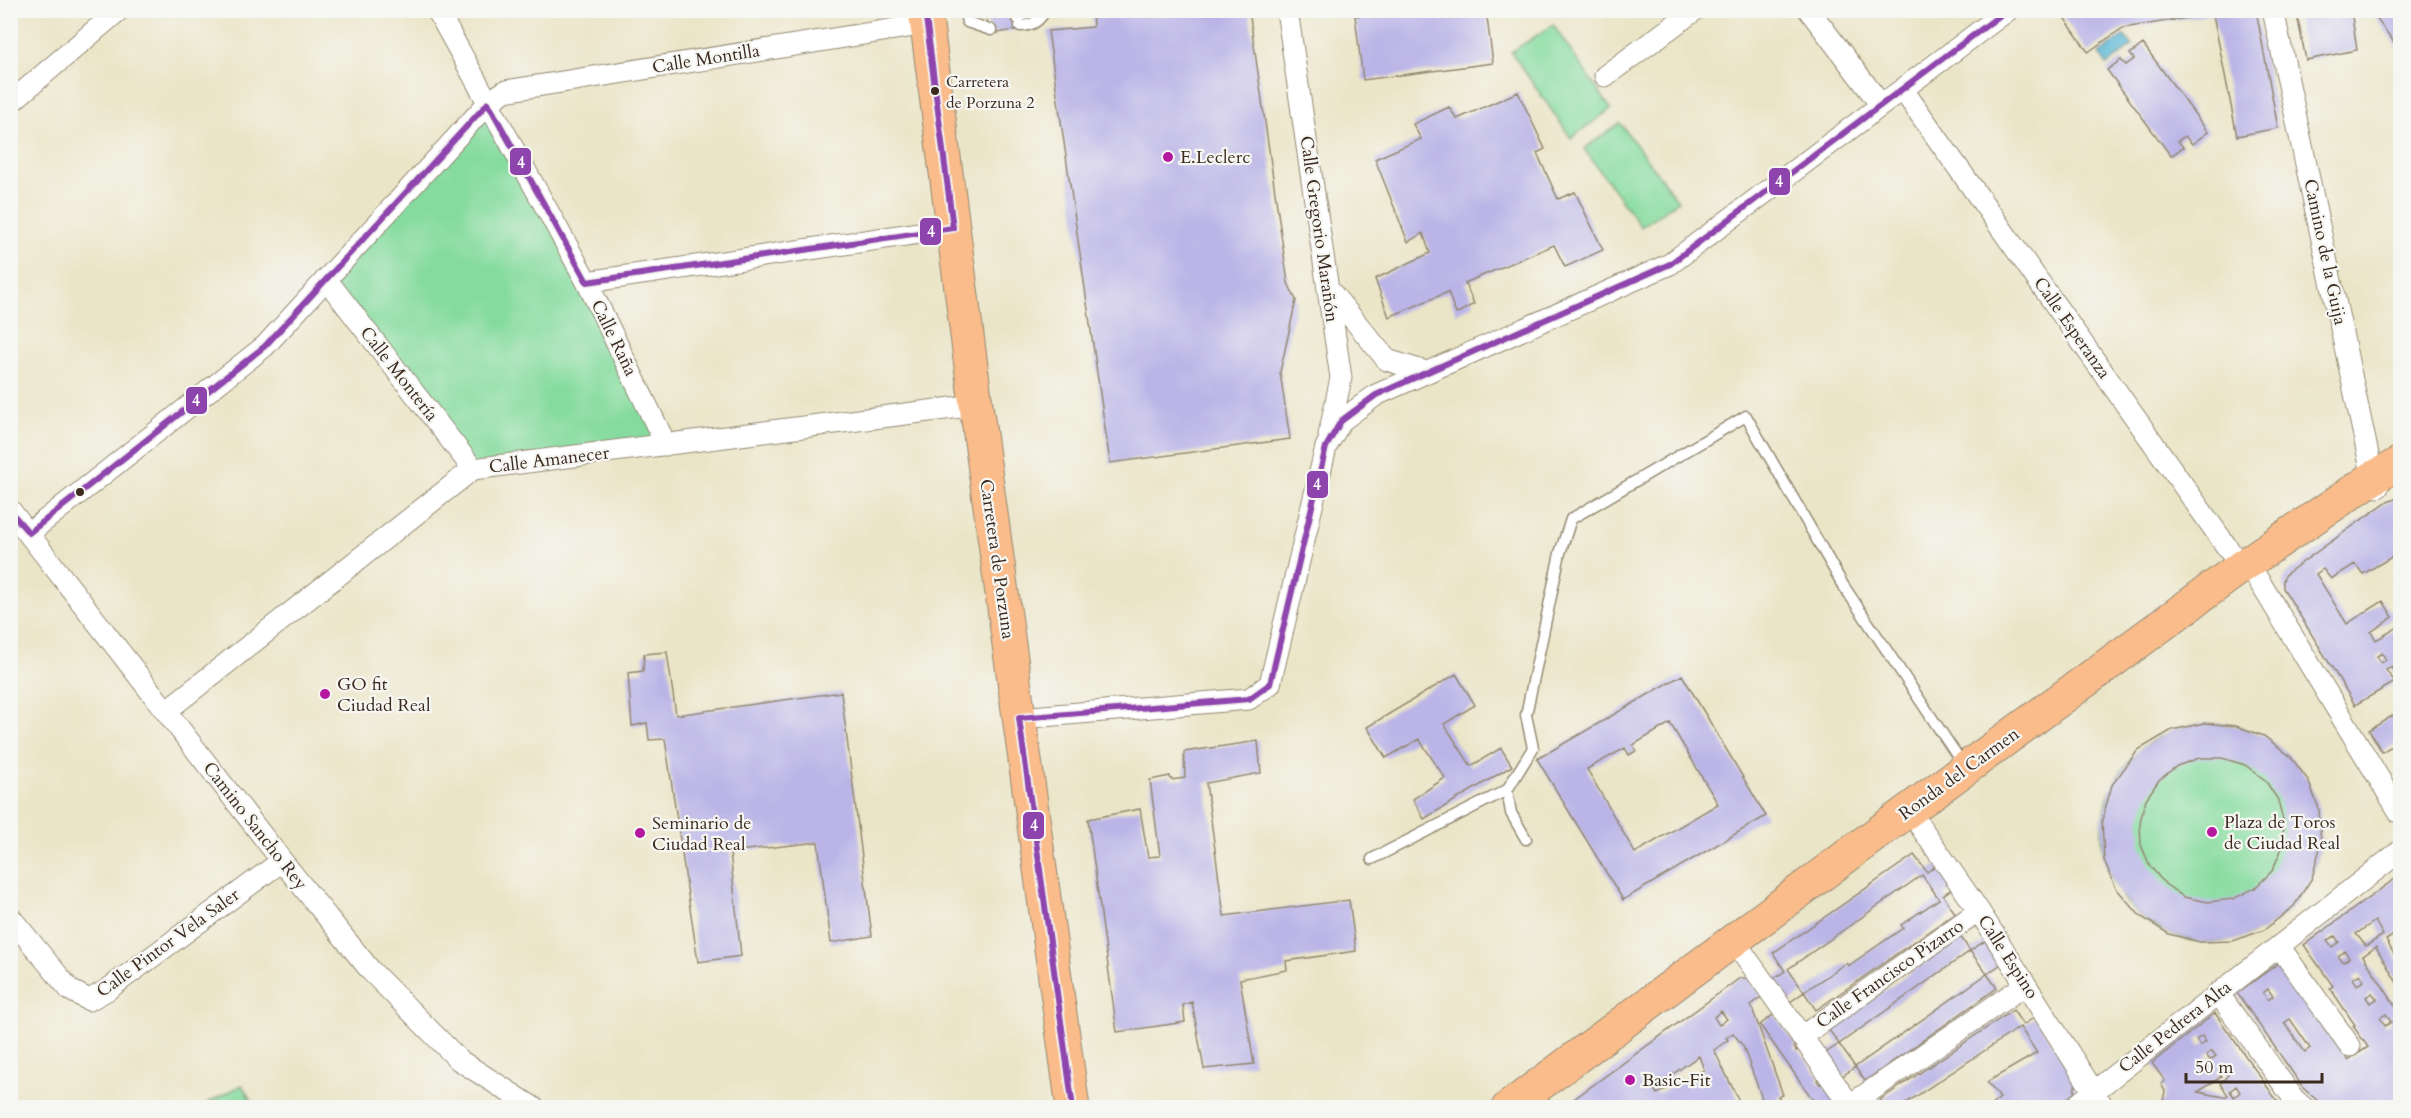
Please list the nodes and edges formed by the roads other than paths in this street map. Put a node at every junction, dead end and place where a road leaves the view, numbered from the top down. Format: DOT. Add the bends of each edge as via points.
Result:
graph roads {
  1 [pos="119,10"];
  2 [pos="437,10"];
  3 [pos="964,10"];
  4 [pos="1035,10"];
  5 [pos="1045,10"];
  6 [pos="1287,10"];
  7 [pos="1695,10"];
  8 [pos="1809,10"];
  9 [pos="2008,10"];
  10 [pos="2273,10"];
  11 [pos="926,17"];
  12 [pos="986,27"];
  13 [pos="1605,76"];
  14 [pos="1902,90"];
  15 [pos="10,103"];
  16 [pos="488,104"];
  17 [pos="1881,105"];
  18 [pos="953,228"];
  19 [pos="326,279"];
  20 [pos="587,282"];
  21 [pos="1328,289"];
  22 [pos="1426,372"];
  23 [pos="976,405"];
  24 [pos="666,446"];
  25 [pos="1326,447"];
  26 [pos="473,469"];
  27 [pos="2388,478"];
  28 [pos="10,510"];
  29 [pos="29,533"];
  30 [pos="2249,571"];
  31 [pos="166,711"];
  32 [pos="1019,718"];
  33 [pos="1965,769"];
  34 [pos="1507,790"];
  35 [pos="2400,813"];
  36 [pos="1915,817"];
  37 [pos="1526,839"];
  38 [pos="2400,851"];
  39 [pos="1372,859"];
  40 [pos="282,861"];
  41 [pos="1978,911"];
  42 [pos="10,917"];
  43 [pos="2278,946"];
  44 [pos="1743,953"];
  45 [pos="2025,984"];
  46 [pos="2218,993"];
  47 [pos="1801,1037"];
  48 [pos="2350,1046"];
  49 [pos="2099,1099"];
  50 [pos="1525,1104"];
  51 [pos="1851,1106"];
  52 [pos="534,1107"];
  53 [pos="1073,1107"];
  54 [pos="2073,1107"];
  55 [pos="2304,1107"];
  1 -- 15 [label="street"];
  2 -- 16 [label="street, Calle Raña"];
  3 -- 12 [label="lane" via="967,22"];
  4 -- 5 [label="lane" via="1018,22 1028,26"];
  6 -- 21 [label="street, Calle Gregorio Marañón"];
  7 -- 13 [label="street"];
  8 -- 17 [label="street"];
  9 -- 14 [label="street"];
  10 -- 27 [label="street, Camino de la Guija"];
  11 -- 16 [label="street, Calle Montilla" via="505,92"];
  11 -- 18 [label="main road, Carretera de Porzuna"];
  14 -- 17 [label="street"];
  14 -- 30 [label="street, Calle Esperanza"];
  16 -- 19 [label="street"];
  16 -- 20 [label="street, Calle Raña"];
  17 -- 22 [label="street" via="1670,264"];
  18 -- 20 [label="street"];
  18 -- 23 [label="main road, Carretera de Porzuna"];
  19 -- 26 [label="street, Calle Montería"];
  19 -- 29 [label="street" via="265,345"];
  20 -- 24 [label="street, Calle Raña"];
  21 -- 22 [label="street" via="1387,360"];
  21 -- 25 [label="street, Calle Gregorio Marañón" via="1341,378"];
  22 -- 25 [label="street" via="1376,395 1341,421"];
  23 -- 24 [label="street, Calle Amanecer"];
  23 -- 32 [label="main road, Carretera de Porzuna"];
  24 -- 26 [label="street, Calle Amanecer"];
  25 -- 32 [label="street, Calle Gregorio Marañón" via="1270,684 1249,699"];
  26 -- 31 [label="street, Calle Amanecer"];
  27 -- 30 [label="main road, Ronda del Carmen"];
  28 -- 29 [label="street, Camino Sancho Rey"];
  29 -- 31 [label="street, Camino Sancho Rey"];
  30 -- 33 [label="main road, Ronda del Carmen"];
  30 -- 35 [label="street, Calle Esperanza"];
  30 -- 36 [label="main road, Ronda del Carmen" via="2152,651"];
  31 -- 40 [label="street, Camino Sancho Rey"];
  32 -- 53 [label="main road, Carretera de Porzuna"];
  33 -- 34 [label="lane" via="1843,585 1746,416 1571,519 1560,553 1526,715 1533,748"];
  33 -- 36 [label="main road, Ronda del Carmen"];
  34 -- 37 [label="lane" via="1511,813"];
  34 -- 39 [label="lane"];
  36 -- 41 [label="street, Calle Espino"];
  36 -- 44 [label="main road, Ronda del Carmen"];
  36 -- 50 [label="main road, Ronda del Carmen"];
  38 -- 43 [label="street, Calle Pedrera Alta"];
  40 -- 42 [label="street, Calle Pintor Vela Saler" via="89,1000 70,990"];
  40 -- 52 [label="street, Camino Sancho Rey" via="371,971 459,1060"];
  41 -- 45 [label="street, Calle Espino"];
  41 -- 47 [label="street, Calle Francisco Pizarro"];
  43 -- 46 [label="street, Calle Pedrera Alta"];
  43 -- 48 [label="street"];
  44 -- 47 [label="street"];
  44 -- 50 [label="main road, Ronda del Carmen"];
  45 -- 49 [label="street, Calle Espino"];
  45 -- 51 [label="street"];
  46 -- 49 [label="street, Calle Pedrera Alta"];
  46 -- 55 [label="street" via="2294,1099"];
  47 -- 51 [label="street"];
  49 -- 54 [label="street, Calle Pedrera Alta"];
}
